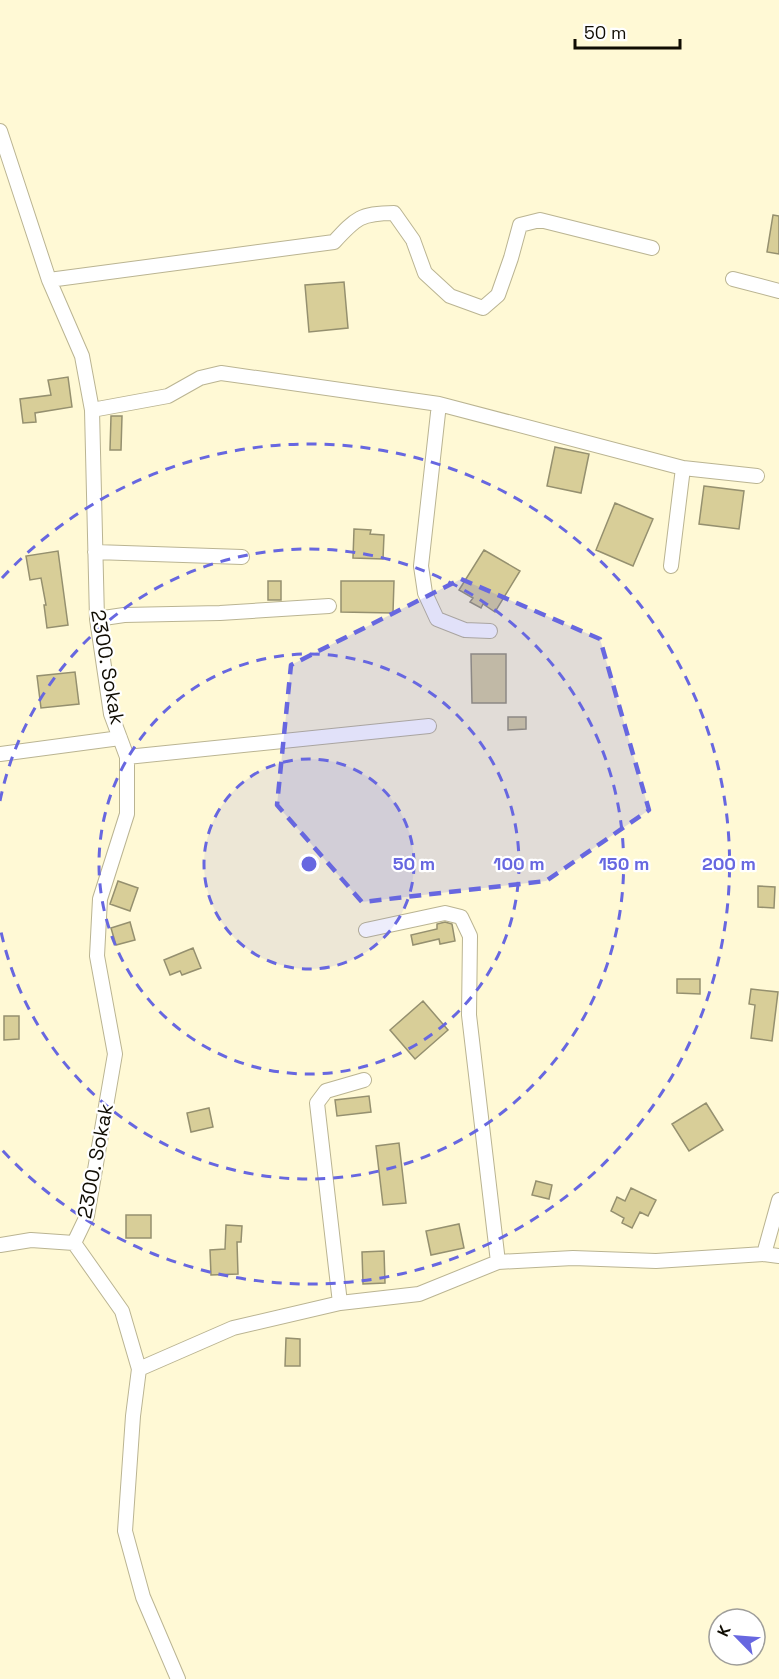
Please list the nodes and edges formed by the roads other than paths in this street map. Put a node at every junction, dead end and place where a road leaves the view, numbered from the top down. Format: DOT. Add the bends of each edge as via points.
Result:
graph roads {
  1 [pos="0,131"];
  2 [pos="652,249"];
  3 [pos="733,279"];
  4 [pos="49,280"];
  5 [pos="779,291"];
  6 [pos="439,404"];
  7 [pos="92,410"];
  8 [pos="682,468"];
  9 [pos="757,476"];
  10 [pos="95,552"];
  11 [pos="242,557"];
  12 [pos="671,566"];
  13 [pos="329,606"];
  14 [pos="97,619"];
  15 [pos="489,631"];
  16 [pos="429,726"];
  17 [pos="120,738"];
  18 [pos="0,754"];
  19 [pos="127,757"];
  20 [pos="366,930"];
  21 [pos="364,1080"];
  22 [pos="779,1200"];
  23 [pos="74,1243"];
  24 [pos="0,1245"];
  25 [pos="764,1254"];
  26 [pos="779,1256"];
  27 [pos="498,1262"];
  28 [pos="340,1303"];
  29 [pos="139,1369"];
  30 [pos="178,1679"];
  1 -- 4 [label="street, 2300. Sokak"];
  2 -- 4 [label="street" via="540,220 520,225 498,295 483,308 450,296 426,273 413,240 394,213 371,213 352,222 334,242"];
  3 -- 5 [label="street"];
  4 -- 7 [label="street, 2300. Sokak" via="82,356"];
  6 -- 7 [label="street" via="221,373 200,378 168,396"];
  6 -- 8 [label="street"];
  6 -- 15 [label="street" via="421,566 425,593 436,619 465,630"];
  7 -- 10 [label="street, 2300. Sokak"];
  8 -- 9 [label="street"];
  8 -- 12 [label="street"];
  10 -- 11 [label="street"];
  10 -- 14 [label="street, 2300. Sokak"];
  13 -- 14 [label="street"];
  14 -- 17 [label="street, 2300. Sokak" via="111,714"];
  16 -- 19 [label="street"];
  17 -- 18 [label="street"];
  17 -- 19 [label="street, 2300. Sokak"];
  19 -- 23 [label="street, 2300. Sokak" via="127,814 100,899 97,956 114,1054 87,1215"];
  20 -- 27 [label="street" via="445,913 461,917 470,936 469,1015"];
  21 -- 28 [label="street" via="326,1091 317,1103"];
  22 -- 25 [label="street"];
  23 -- 24 [label="street" via="31,1240"];
  23 -- 29 [label="street" via="122,1311"];
  25 -- 26 [label="street"];
  25 -- 27 [label="street" via="656,1261 573,1258"];
  27 -- 28 [label="street" via="419,1294"];
  28 -- 29 [label="street" via="232,1328"];
  29 -- 30 [label="street" via="125,1531 143,1597"];
}
